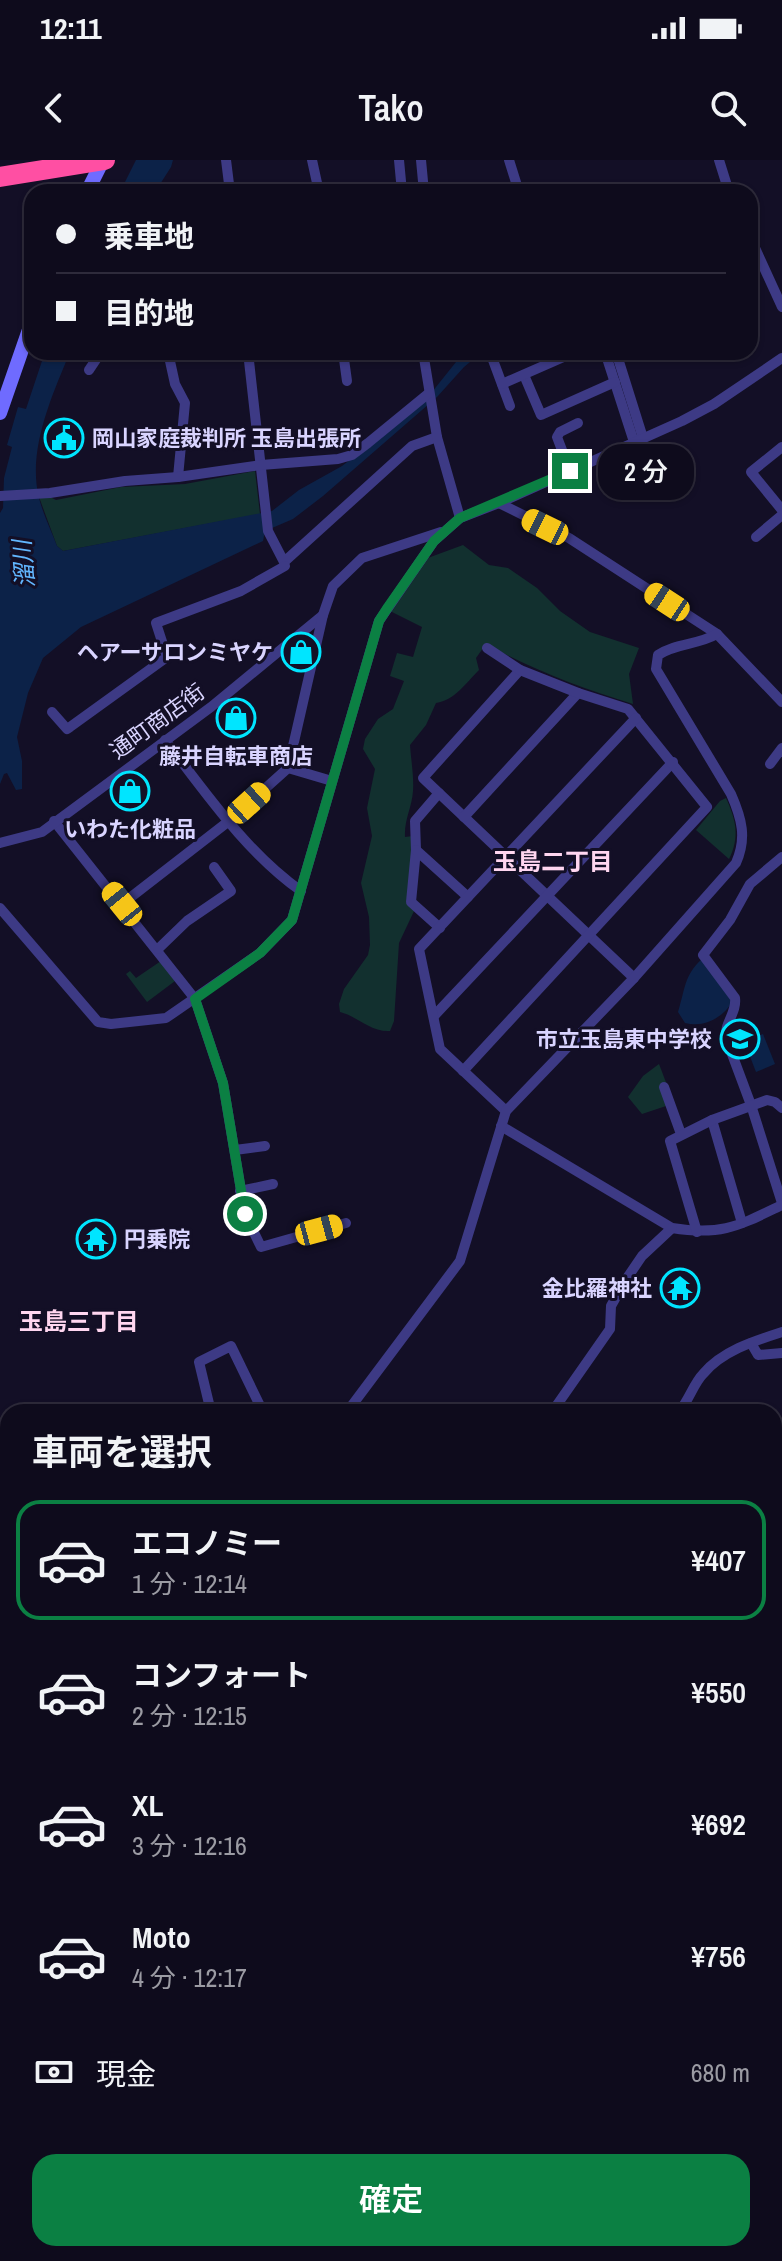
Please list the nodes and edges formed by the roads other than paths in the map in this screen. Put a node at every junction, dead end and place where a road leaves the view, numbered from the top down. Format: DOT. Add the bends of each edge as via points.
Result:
graph roads {
  1 [pos="104,160"];
  2 [pos="226,160"];
  3 [pos="312,160"];
  4 [pos="399,160"];
  5 [pos="421,160"];
  6 [pos="509,160"];
  7 [pos="719,160"];
  8 [pos="0,177"];
  9 [pos="91,184"];
  10 [pos="229,184"];
  11 [pos="317,184"];
  12 [pos="401,184"];
  13 [pos="423,184"];
  14 [pos="516,184"];
  15 [pos="726,184"];
  16 [pos="758,254"];
  17 [pos="782,307"];
  18 [pos="24,344"];
  19 [pos="782,358"];
  20 [pos="96,360"];
  21 [pos="170,360"];
  22 [pos="249,360"];
  23 [pos="344,360"];
  24 [pos="424,360"];
  25 [pos="493,360"];
  26 [pos="548,360"];
  27 [pos="558,360"];
  28 [pos="608,360"];
  29 [pos="618,360"];
  30 [pos="550,364"];
  31 [pos="89,370"];
  32 [pos="524,375"];
  33 [pos="347,381"];
  34 [pos="615,382"];
  35 [pos="502,384"];
  36 [pos="430,398"];
  37 [pos="510,406"];
  38 [pos="0,413"];
  39 [pos="578,423"];
  40 [pos="437,437"];
  41 [pos="639,440"];
  42 [pos="782,447"];
  43 [pos="261,465"];
  44 [pos="570,471"];
  45 [pos="178,477"];
  46 [pos="0,496"];
  47 [pos="499,503"];
  48 [pos="782,512"];
  49 [pos="460,518"];
  50 [pos="443,531"];
  51 [pos="756,537"];
  52 [pos="285,566"];
  53 [pos="323,615"];
  54 [pos="717,634"];
  55 [pos="487,648"];
  56 [pos="520,670"];
  57 [pos="578,693"];
  58 [pos="782,702"];
  59 [pos="52,712"];
  60 [pos="636,718"];
  61 [pos="165,740"];
  62 [pos="782,748"];
  63 [pos="673,762"];
  64 [pos="770,764"];
  65 [pos="288,768"];
  66 [pos="332,781"];
  67 [pos="439,793"];
  68 [pos="464,817"];
  69 [pos="54,821"];
  70 [pos="229,821"];
  71 [pos="3,842"];
  72 [pos="416,850"];
  73 [pos="505,856"];
  74 [pos="782,857"];
  75 [pos="214,867"];
  76 [pos="301,891"];
  77 [pos="468,897"];
  78 [pos="548,897"];
  79 [pos="122,904"];
  80 [pos="1,912"];
  81 [pos="440,928"];
  82 [pos="590,936"];
  83 [pos="158,949"];
  84 [pos="634,978"];
  85 [pos="195,999"];
  86 [pos="434,1016"];
  87 [pos="463,1071"];
  88 [pos="664,1087"];
  89 [pos="751,1105"];
  90 [pos="782,1108"];
  91 [pos="506,1111"];
  92 [pos="712,1120"];
  93 [pos="501,1126"];
  94 [pos="681,1134"];
  95 [pos="265,1146"];
  96 [pos="235,1150"];
  97 [pos="273,1184"];
  98 [pos="240,1191"];
  99 [pos="782,1204"];
  100 [pos="346,1223"];
  101 [pos="742,1223"];
  102 [pos="672,1228"];
  103 [pos="697,1232"];
  104 [pos="782,1332"];
  105 [pos="751,1343"];
  106 [pos="782,1353"];
  107 [pos="209,1404"];
  108 [pos="259,1404"];
  109 [pos="355,1404"];
  110 [pos="558,1404"];
  111 [pos="686,1404"];
  1 -- 8 [label="highway"];
  1 -- 9 [label="street"];
  2 -- 10 [label="street"];
  3 -- 11 [label="street"];
  4 -- 12 [label="street"];
  5 -- 13 [label="street"];
  6 -- 14 [label="street"];
  7 -- 15 [label="street"];
  16 -- 17 [label="street"];
  18 -- 38 [label="street"];
  19 -- 41 [label="street" via="714,404"];
  20 -- 31 [label="street"];
  21 -- 45 [label="street" via="185,403"];
  22 -- 43 [label="street"];
  23 -- 33 [label="street"];
  24 -- 36 [label="street"];
  25 -- 35 [label="street"];
  26 -- 30 [label="street"];
  27 -- 30 [label="street"];
  28 -- 34 [label="street"];
  29 -- 41 [label="street"];
  30 -- 32 [label="street"];
  32 -- 34 [label="street" via="541,415"];
  32 -- 35 [label="street"];
  34 -- 41 [label="street"];
  35 -- 37 [label="street"];
  36 -- 40 [label="street"];
  36 -- 43 [label="street" via="352,455"];
  39 -- 44 [label="street" via="557,437"];
  40 -- 43 [label="street" via="412,446 284,562 270,539"];
  40 -- 49 [label="street"];
  41 -- 44 [label="street"];
  42 -- 48 [label="street" via="751,472"];
  43 -- 45 [label="street"];
  44 -- 47 [label="street"];
  45 -- 46 [label="street"];
  47 -- 49 [label="street"];
  47 -- 54 [label="street" via="569,538"];
  48 -- 51 [label="street"];
  49 -- 50 [label="street"];
  50 -- 53 [label="street" via="362,558 333,586"];
  50 -- 66 [label="street" via="379,621"];
  52 -- 59 [label="street" via="241,591 156,623 167,657 67,729"];
  53 -- 61 [label="street, 通町商店街"];
  53 -- 65 [label="street"];
  54 -- 58 [label="street"];
  54 -- 84 [label="street" via="704,642 669,648 658,655 656,669 731,794 743,827 741,852 730,873"];
  55 -- 56 [label="street"];
  56 -- 57 [label="street"];
  56 -- 67 [label="street" via="423,778"];
  57 -- 60 [label="street" via="628,709"];
  57 -- 68 [label="street"];
  60 -- 63 [label="street"];
  60 -- 73 [label="street"];
  61 -- 69 [label="street, 通町商店街"];
  61 -- 70 [label="street"];
  62 -- 64 [label="street"];
  63 -- 78 [label="street"];
  63 -- 82 [label="street" via="707,807"];
  65 -- 66 [label="street"];
  65 -- 70 [label="street"];
  66 -- 76 [label="street"];
  67 -- 68 [label="street"];
  67 -- 72 [label="street" via="415,821"];
  68 -- 73 [label="street"];
  69 -- 71 [label="street, 通町商店街" via="42,832"];
  69 -- 79 [label="street"];
  70 -- 76 [label="street"];
  70 -- 79 [label="street"];
  72 -- 77 [label="street"];
  72 -- 81 [label="street" via="411,902"];
  73 -- 77 [label="street"];
  73 -- 78 [label="street"];
  74 -- 89 [label="street" via="750,884 703,955 735,998 725,1034"];
  75 -- 83 [label="street" via="231,891"];
  76 -- 85 [label="street" via="285,929"];
  77 -- 81 [label="street"];
  78 -- 82 [label="street"];
  78 -- 86 [label="street"];
  79 -- 83 [label="street"];
  80 -- 85 [label="street" via="98,1022 166,1018"];
  81 -- 86 [label="street" via="419,949"];
  82 -- 84 [label="street"];
  82 -- 87 [label="street"];
  83 -- 85 [label="street"];
  84 -- 91 [label="street"];
  85 -- 96 [label="street" via="223,1083"];
  86 -- 87 [label="street" via="440,1049"];
  87 -- 91 [label="street"];
  88 -- 94 [label="street"];
  89 -- 90 [label="street" via="771,1100"];
  89 -- 92 [label="street"];
  89 -- 99 [label="street"];
  91 -- 93 [label="street"];
  92 -- 94 [label="street"];
  92 -- 101 [label="street"];
  93 -- 102 [label="street"];
  93 -- 109 [label="street" via="460,1261"];
  94 -- 103 [label="street" via="669,1144"];
  95 -- 96 [label="street"];
  96 -- 98 [label="street"];
  97 -- 98 [label="street"];
  98 -- 100 [label="street" via="261,1247"];
  99 -- 101 [label="street"];
  101 -- 103 [label="street"];
  102 -- 103 [label="street"];
  102 -- 110 [label="street" via="625,1281 611,1306 610,1329"];
  104 -- 105 [label="street"];
  105 -- 106 [label="street" via="758,1355"];
  105 -- 111 [label="street" via="703,1373"];
  107 -- 108 [label="street" via="199,1362 231,1346"];
}
